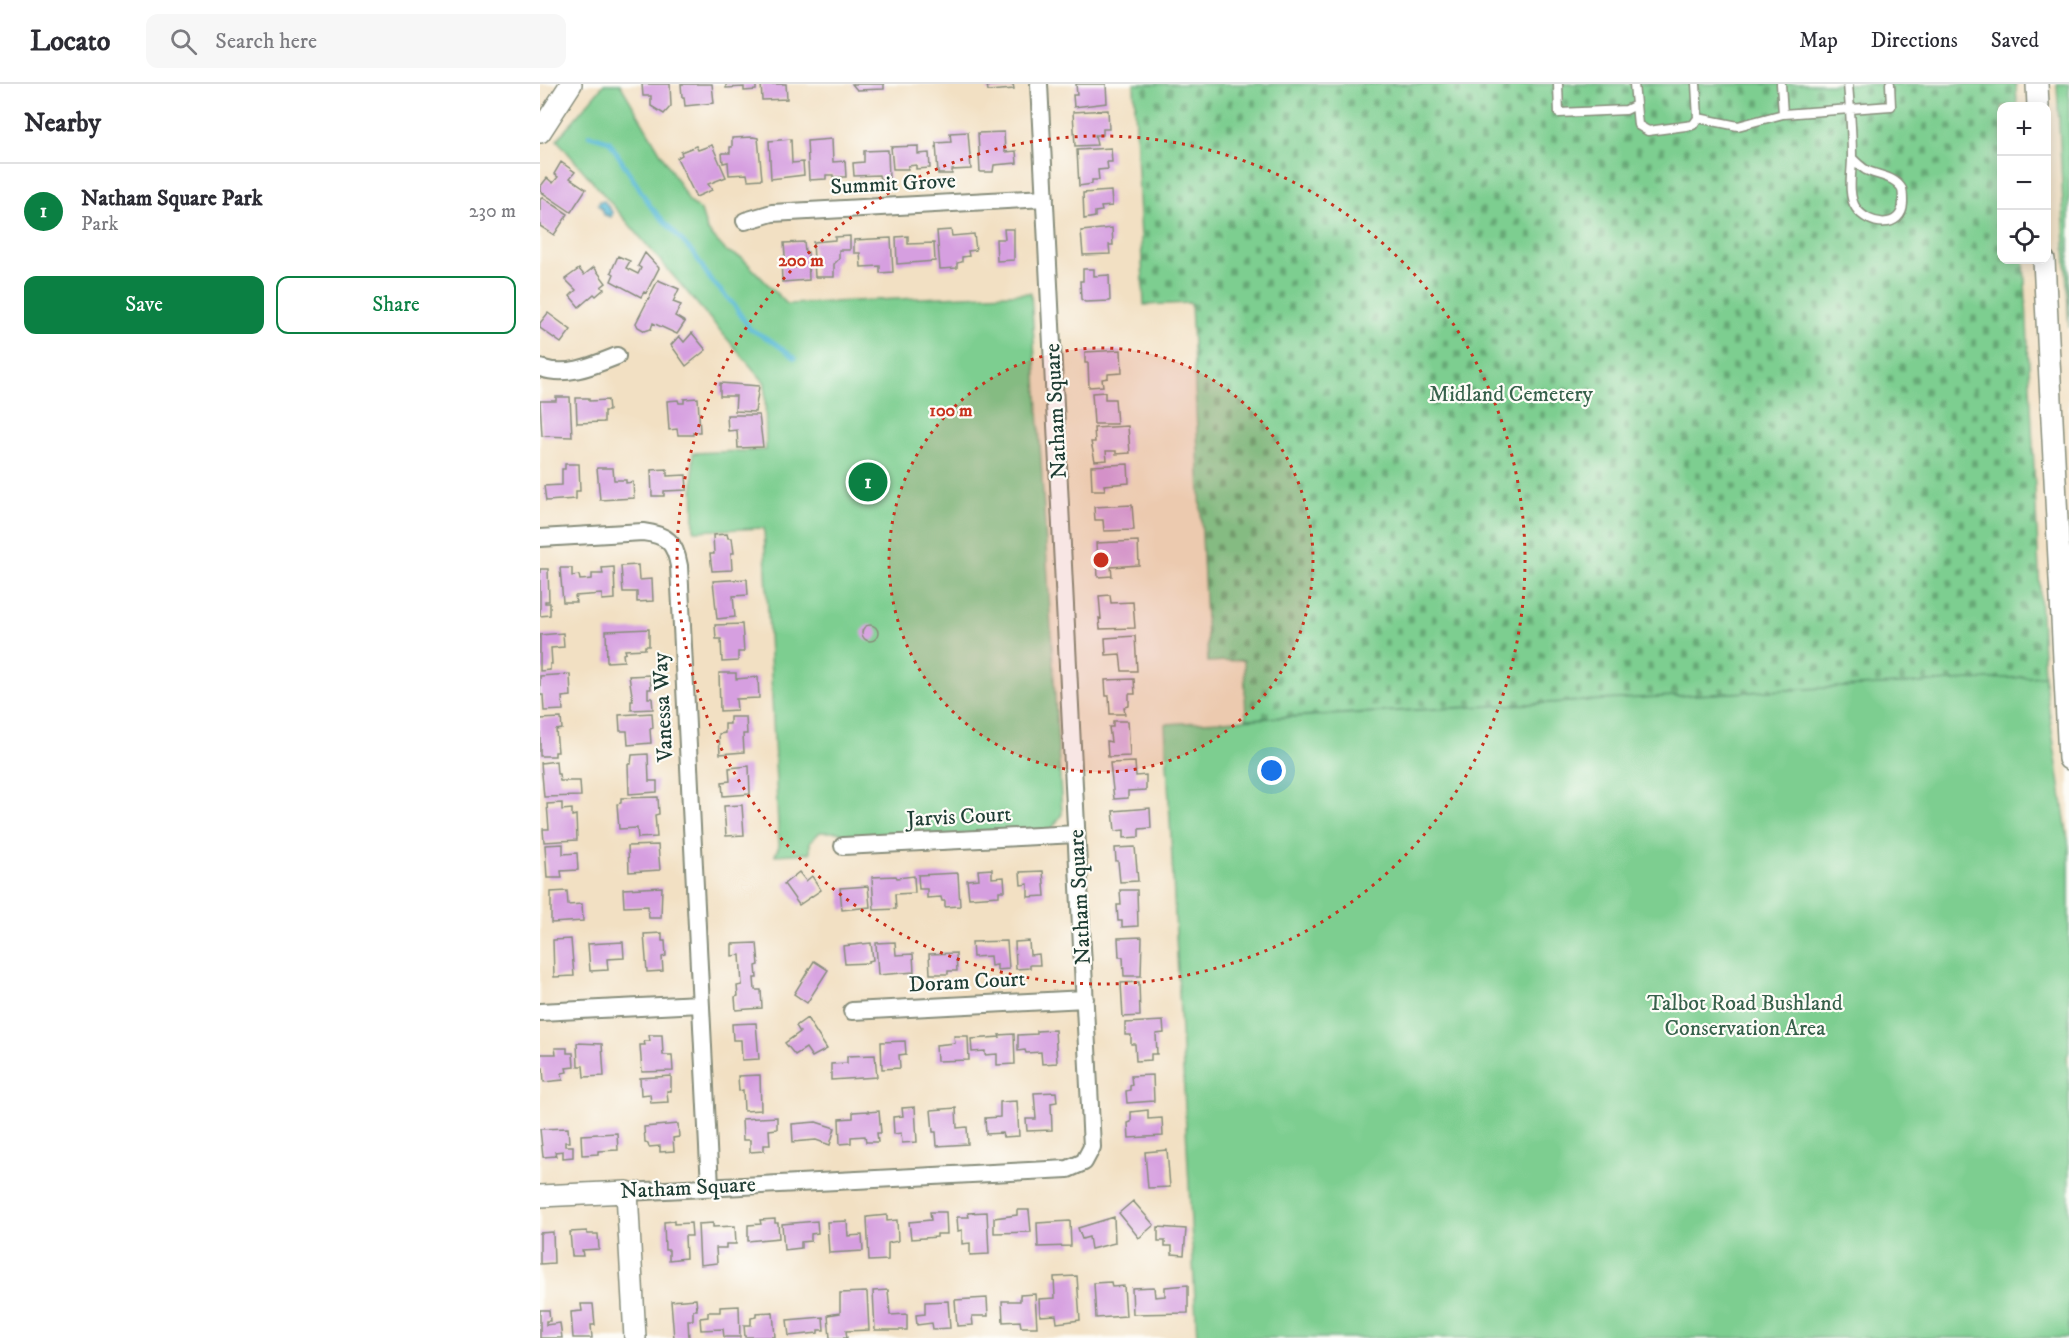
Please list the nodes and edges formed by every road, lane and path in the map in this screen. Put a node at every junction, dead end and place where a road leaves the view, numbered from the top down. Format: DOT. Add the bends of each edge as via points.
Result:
graph roads {
  1 [pos="572,84"];
  2 [pos="1039,84"];
  3 [pos="1558,84"];
  4 [pos="1634,84"];
  5 [pos="1696,84"];
  6 [pos="1781,84"];
  7 [pos="1848,84"];
  8 [pos="1890,84"];
  9 [pos="2037,84"];
  10 [pos="2038,102"];
  11 [pos="1636,105"];
  12 [pos="1850,109"];
  13 [pos="1783,114"];
  14 [pos="1698,118"];
  15 [pos="540,132"];
  16 [pos="1852,158"];
  17 [pos="1045,198"];
  18 [pos="745,221"];
  19 [pos="2044,264"];
  20 [pos="617,356"];
  21 [pos="540,368"];
  22 [pos="540,538"];
  23 [pos="2069,759"];
  24 [pos="1076,834"];
  25 [pos="843,846"];
  26 [pos="1085,999"];
  27 [pos="700,1004"];
  28 [pos="852,1011"];
  29 [pos="540,1012"];
  30 [pos="710,1187"];
  31 [pos="627,1192"];
  32 [pos="540,1196"];
  33 [pos="635,1338"];
  1 -- 15 [label="street"];
  2 -- 17 [label="street, Natham Square"];
  3 -- 11 [label="lane" via="1559,113 1626,110"];
  4 -- 11 [label="lane"];
  5 -- 14 [label="lane"];
  6 -- 13 [label="lane"];
  7 -- 12 [label="lane"];
  8 -- 12 [label="lane" via="1891,106"];
  9 -- 10 [label="street"];
  11 -- 14 [label="lane" via="1638,125 1648,131 1693,125"];
  12 -- 13 [label="lane"];
  12 -- 16 [label="lane"];
  13 -- 14 [label="lane" via="1738,126"];
  16 -- 16 [label="lane" via="1855,207 1879,223 1892,223 1903,208 1902,189 1885,176 1864,169"];
  17 -- 18 [label="street, Summit Grove" via="772,213"];
  17 -- 24 [label="street, Natham Square"];
  19 -- 23 [label="street"];
  20 -- 21 [label="street" via="582,370"];
  22 -- 27 [label="street, Vanessa Way" via="643,532 668,539 676,551"];
  24 -- 25 [label="street, Jarvis Court"];
  24 -- 26 [label="street, Natham Square"];
  26 -- 28 [label="street, Doram Court"];
  26 -- 30 [label="street, Natham Square" via="1092,1147 1084,1162 1077,1166"];
  27 -- 29 [label="street"];
  27 -- 30 [label="street, Vanessa Way"];
  30 -- 31 [label="street, Natham Square"];
  31 -- 32 [label="street, Natham Square"];
  31 -- 33 [label="street"];
}
